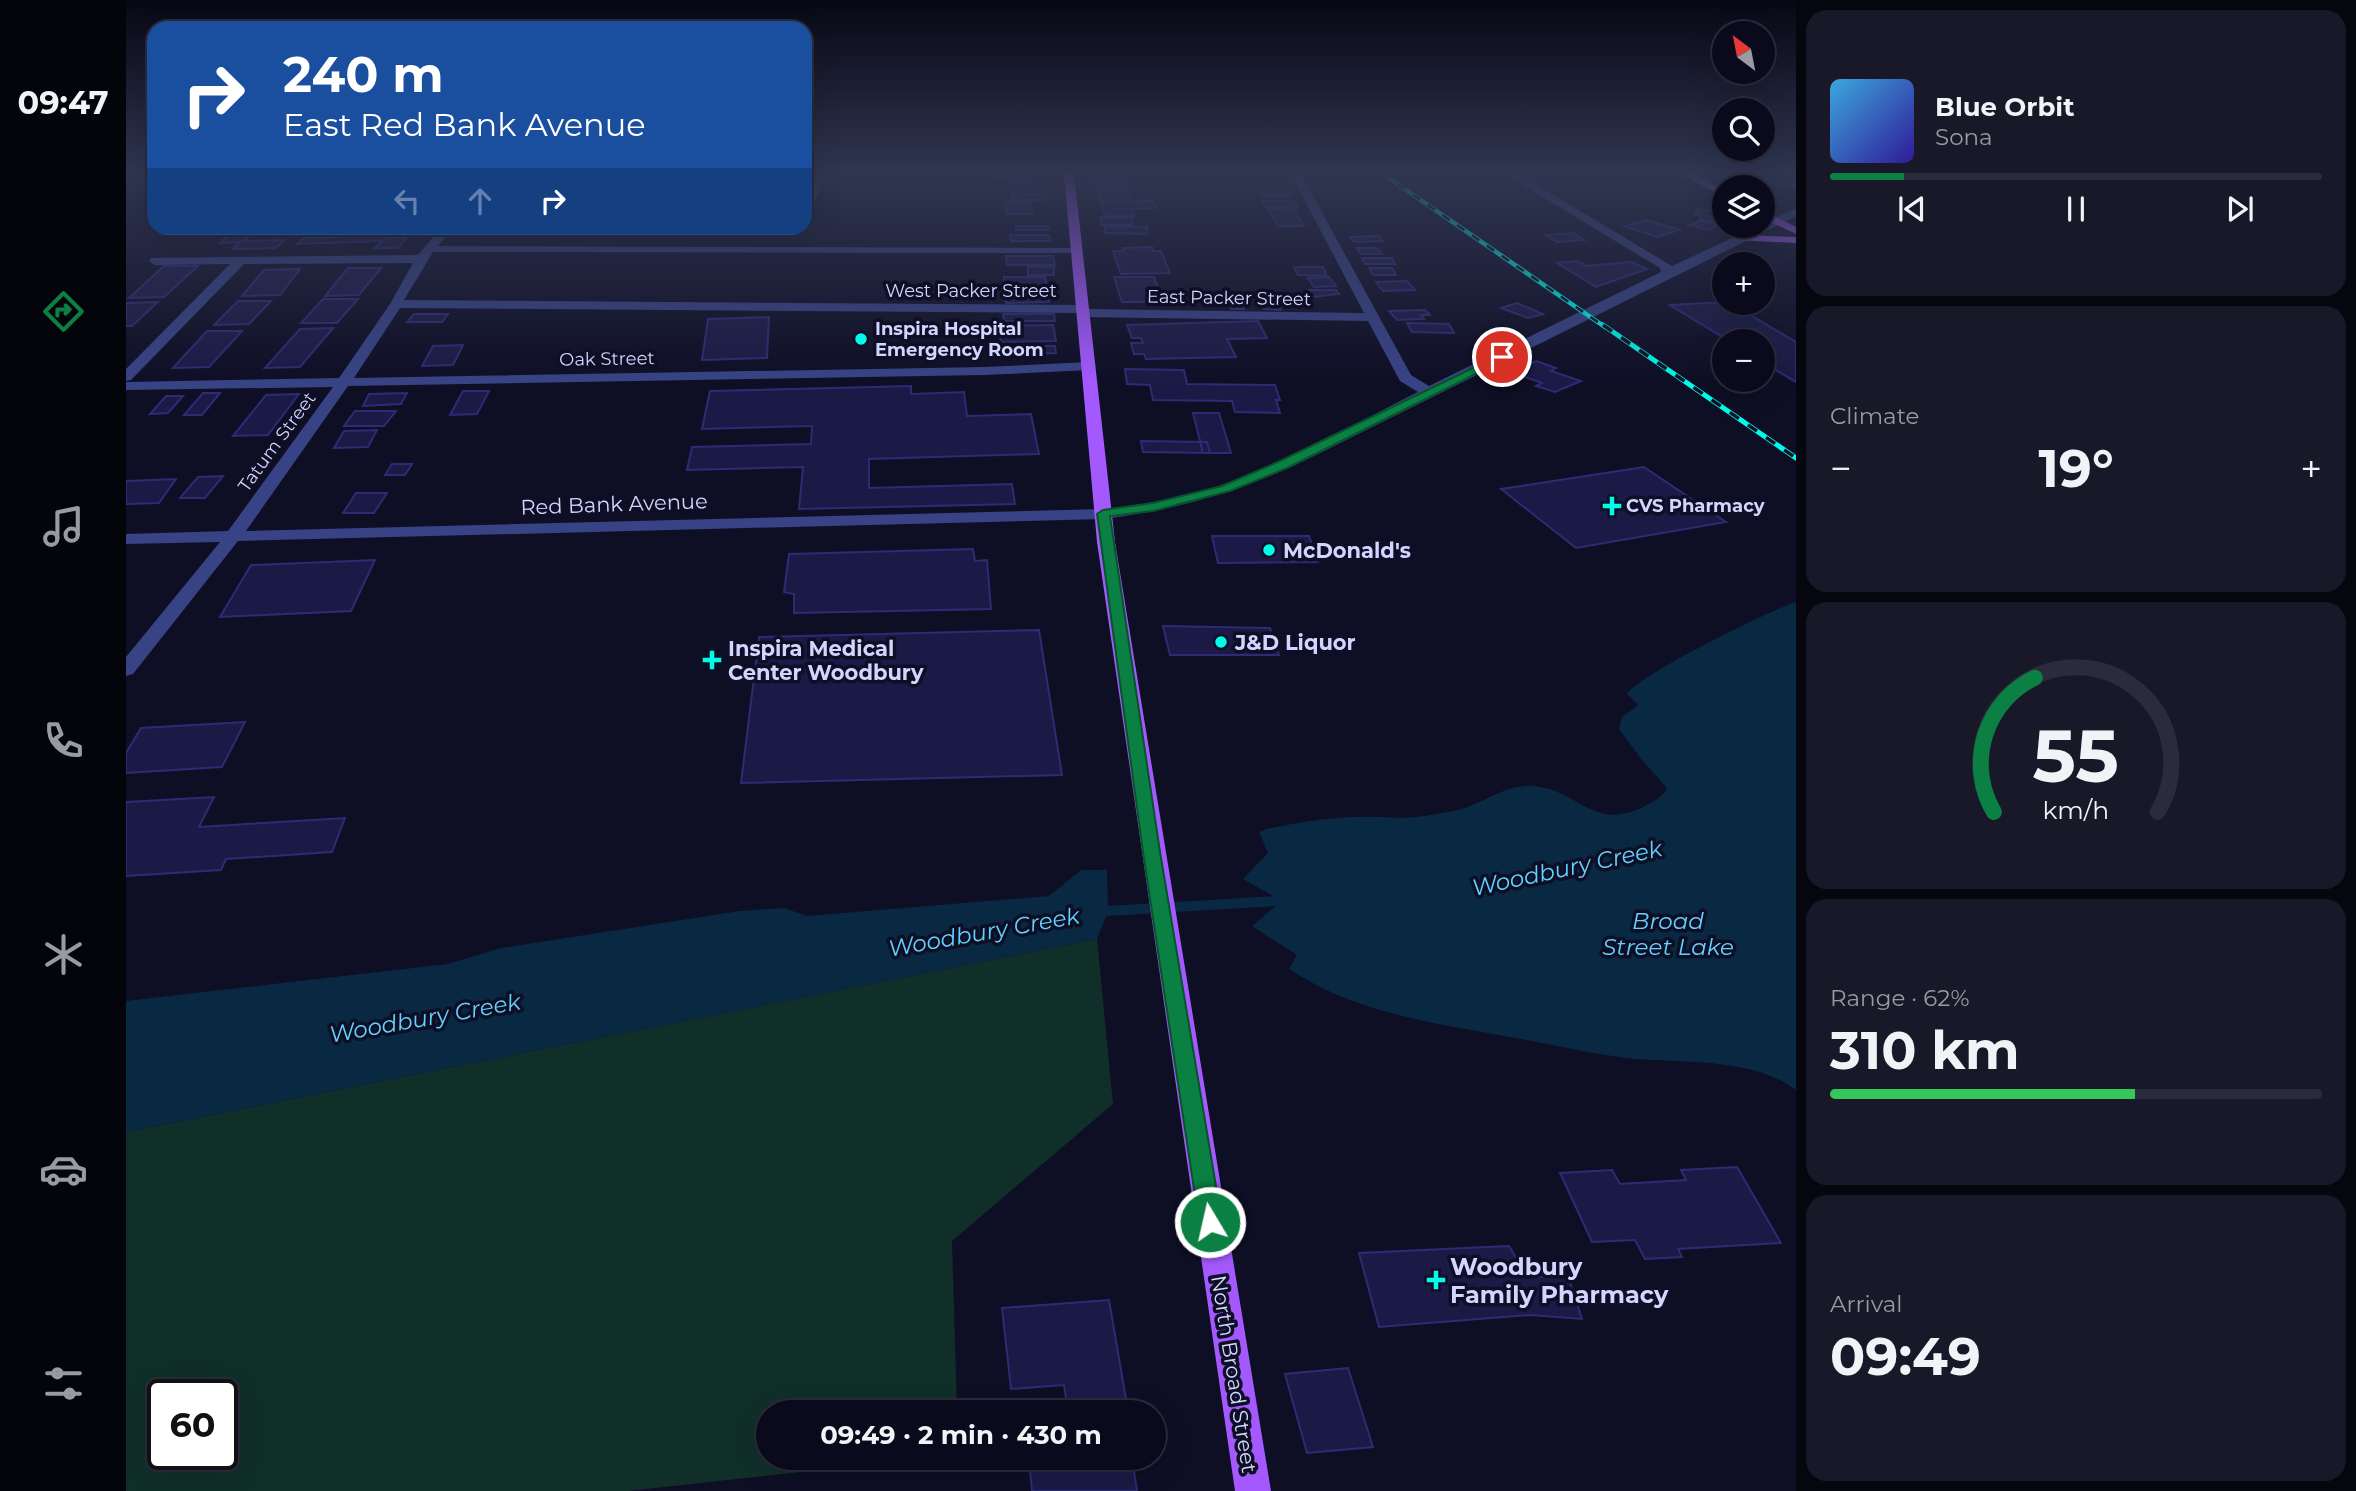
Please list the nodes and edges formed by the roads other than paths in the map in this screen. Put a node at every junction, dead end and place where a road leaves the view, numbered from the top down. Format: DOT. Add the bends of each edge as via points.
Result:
graph roads {
  1 [pos="434,244"];
  2 [pos="1076,244"];
  3 [pos="1334,244"];
  4 [pos="1629,244"];
  5 [pos="1730,244"];
  6 [pos="1077,251"];
  7 [pos="426,254"];
  8 [pos="241,260"];
  9 [pos="155,261"];
  10 [pos="1668,274"];
  11 [pos="396,304"];
  12 [pos="1084,311"];
  13 [pos="1374,317"];
  14 [pos="1089,366"];
  15 [pos="126,377"];
  16 [pos="343,383"];
  17 [pos="126,386"];
  18 [pos="1429,392"];
  19 [pos="1103,514"];
  20 [pos="232,538"];
  21 [pos="126,539"];
  22 [pos="126,670"];
  23 [pos="1253,1491"];
  1 -- 7 [label="street, Tatum Street"];
  2 -- 6 [label="main road, North Broad Street"];
  3 -- 13 [label="street"];
  4 -- 10 [label="street" via="1667,266"];
  5 -- 10 [label="street, Red Bank Avenue"];
  6 -- 7 [label="street" via="793,244"];
  6 -- 12 [label="main road, North Broad Street"];
  7 -- 8 [label="street"];
  7 -- 11 [label="street, Tatum Street"];
  8 -- 9 [label="street"];
  8 -- 15 [label="street"];
  10 -- 18 [label="street, Red Bank Avenue"];
  11 -- 12 [label="street, West Packer Street"];
  11 -- 16 [label="street, Tatum Street"];
  12 -- 13 [label="street, East Packer Street"];
  12 -- 14 [label="main road, North Broad Street"];
  13 -- 18 [label="street" via="1405,378"];
  14 -- 16 [label="street, Oak Street"];
  14 -- 19 [label="main road, North Broad Street"];
  16 -- 17 [label="street, Oak Street"];
  16 -- 20 [label="street, Tatum Street"];
  18 -- 19 [label="street, Red Bank Avenue" via="1226,489"];
  19 -- 20 [label="street, Red Bank Avenue"];
  19 -- 23 [label="main road, North Broad Street"];
  20 -- 21 [label="street, Red Bank Avenue"];
  20 -- 22 [label="street, Tatum Street"];
}
